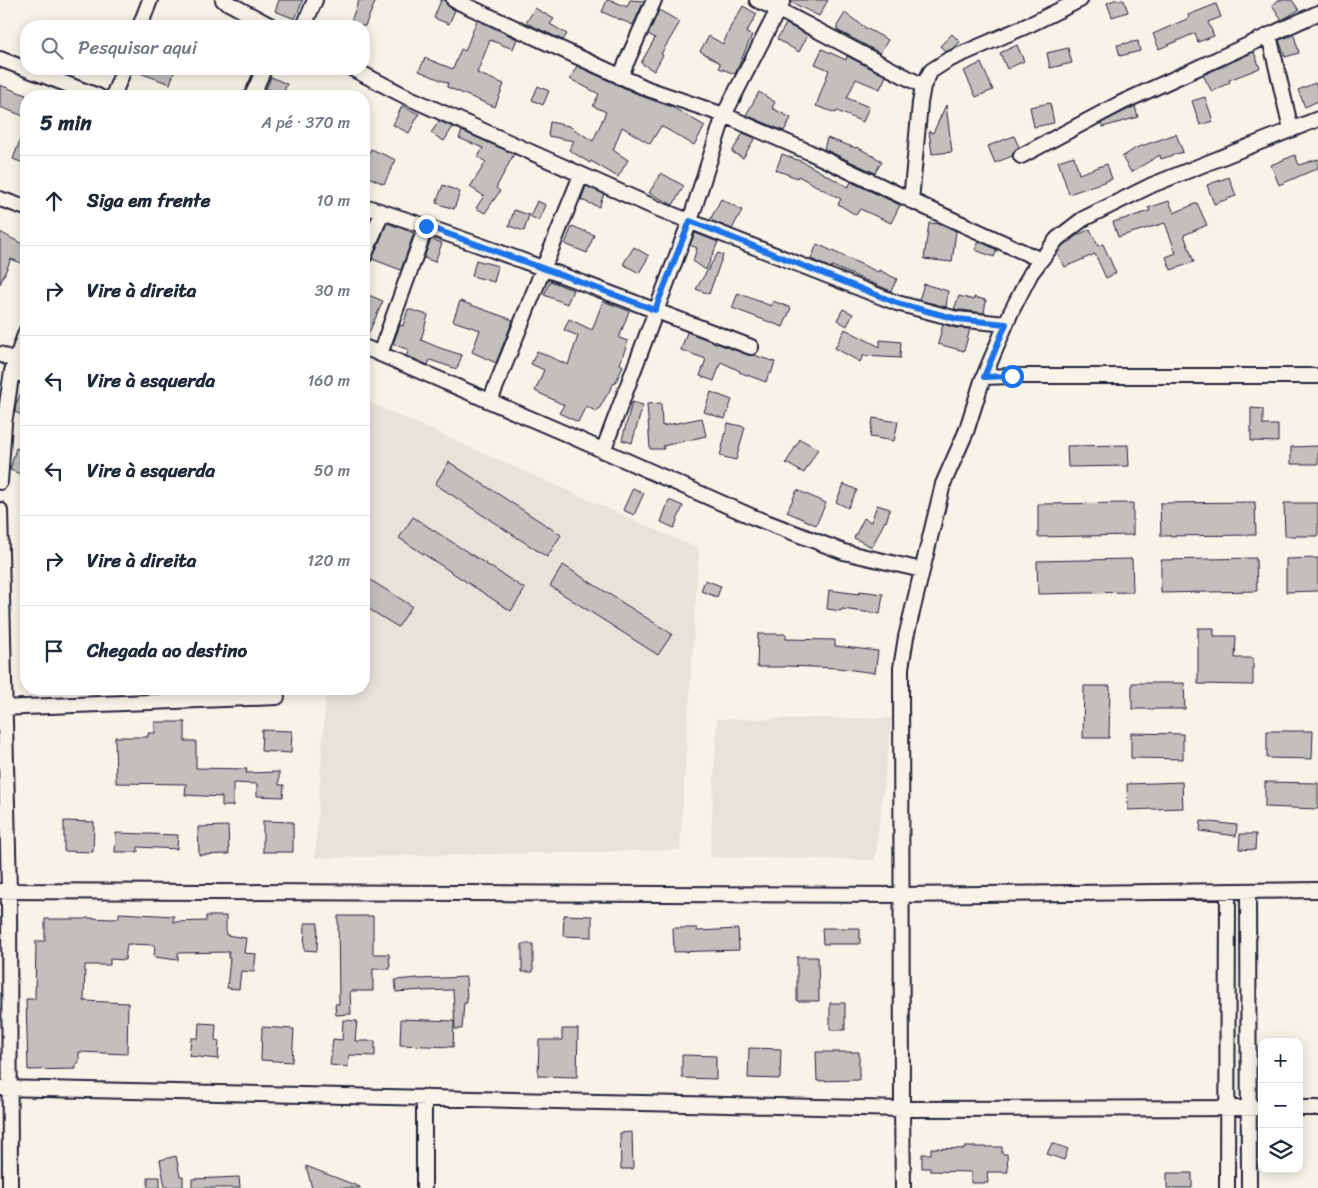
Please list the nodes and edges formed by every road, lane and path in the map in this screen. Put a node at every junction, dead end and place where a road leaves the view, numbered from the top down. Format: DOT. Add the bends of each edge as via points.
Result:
graph roads {
  1 [pos="150,0"];
  2 [pos="223,0"];
  3 [pos="315,0"];
  4 [pos="454,0"];
  5 [pos="654,0"];
  6 [pos="757,0"];
  7 [pos="1080,0"];
  8 [pos="780,5"];
  9 [pos="1318,13"];
  10 [pos="142,20"];
  11 [pos="260,20"];
  12 [pos="307,20"];
  13 [pos="1269,35"];
  14 [pos="0,59"];
  15 [pos="20,67"];
  16 [pos="42,75"];
  17 [pos="122,75"];
  18 [pos="261,75"];
  19 [pos="365,75"];
  20 [pos="620,76"];
  21 [pos="923,86"];
  22 [pos="82,90"];
  23 [pos="115,90"];
  24 [pos="255,90"];
  25 [pos="724,115"];
  26 [pos="1318,119"];
  27 [pos="1291,129"];
  28 [pos="1021,156"];
  29 [pos="581,174"];
  30 [pos="0,199"];
  31 [pos="911,201"];
  32 [pos="20,206"];
  33 [pos="370,208"];
  34 [pos="382,212"];
  35 [pos="690,221"];
  36 [pos="426,226"];
  37 [pos="370,242"];
  38 [pos="1041,260"];
  39 [pos="544,268"];
  40 [pos="655,310"];
  41 [pos="1006,324"];
  42 [pos="751,347"];
  43 [pos="20,349"];
  44 [pos="370,350"];
  45 [pos="0,354"];
  46 [pos="380,354"];
  47 [pos="14,366"];
  48 [pos="20,371"];
  49 [pos="1318,376"];
  50 [pos="984,377"];
  51 [pos="490,402"];
  52 [pos="603,451"];
  53 [pos="0,482"];
  54 [pos="0,510"];
  55 [pos="922,570"];
  56 [pos="278,697"];
  57 [pos="3,708"];
  58 [pos="1318,890"];
  59 [pos="5,891"];
  60 [pos="1228,891"];
  61 [pos="1248,891"];
  62 [pos="902,895"];
  63 [pos="5,1088"];
  64 [pos="424,1097"];
  65 [pos="1227,1108"];
  66 [pos="1256,1108"];
  67 [pos="1303,1108"];
  68 [pos="1318,1108"];
  69 [pos="902,1109"];
  70 [pos="10,1188"];
  71 [pos="424,1188"];
  72 [pos="903,1188"];
  73 [pos="1228,1188"];
  74 [pos="1249,1188"];
  1 -- 10 [label="street"];
  2 -- 11 [label="street"];
  3 -- 12 [label="street"];
  4 -- 20 [label="street"];
  5 -- 20 [label="street"];
  6 -- 8 [label="street"];
  7 -- 21 [label="street" via="948,60 931,71"];
  8 -- 21 [label="street"];
  8 -- 25 [label="street"];
  9 -- 13 [label="street"];
  13 -- 27 [label="street"];
  13 -- 28 [label="street" via="1121,103"];
  14 -- 15 [label="street"];
  16 -- 22 [label="street"];
  17 -- 23 [label="street"];
  18 -- 24 [label="street"];
  19 -- 29 [label="street"];
  20 -- 25 [label="street"];
  21 -- 31 [label="street"];
  25 -- 31 [label="street"];
  25 -- 35 [label="street"];
  26 -- 27 [label="street"];
  27 -- 38 [label="street" via="1152,185 1083,219 1057,239"];
  29 -- 35 [label="street"];
  29 -- 39 [label="street"];
  30 -- 32 [label="street"];
  31 -- 38 [label="street"];
  33 -- 34 [label="street"];
  34 -- 36 [label="street"];
  34 -- 37 [label="street"];
  35 -- 40 [label="street"];
  35 -- 41 [label="street" via="897,303 957,319"];
  36 -- 39 [label="street"];
  36 -- 46 [label="street"];
  38 -- 41 [label="street" via="1031,273"];
  39 -- 40 [label="street"];
  39 -- 51 [label="street"];
  40 -- 42 [label="street"];
  40 -- 52 [label="street"];
  41 -- 50 [label="street"];
  43 -- 47 [label="street"];
  44 -- 46 [label="street"];
  45 -- 47 [label="street"];
  46 -- 51 [label="street"];
  47 -- 48 [label="street"];
  47 -- 53 [label="street" via="4,424"];
  49 -- 50 [label="street"];
  50 -- 55 [label="street" via="966,432 942,484"];
  51 -- 52 [label="street"];
  52 -- 55 [label="street" via="753,517 844,552"];
  54 -- 57 [label="street"];
  55 -- 62 [label="street" via="901,668"];
  56 -- 57 [label="street"];
  57 -- 59 [label="street"];
  58 -- 61 [label="street"];
  59 -- 62 [label="street"];
  59 -- 63 [label="street"];
  60 -- 61 [label="street"];
  60 -- 62 [label="street"];
  60 -- 65 [label="street"];
  61 -- 66 [label="street"];
  62 -- 69 [label="street"];
  63 -- 64 [label="street"];
  63 -- 70 [label="street"];
  64 -- 69 [label="street"];
  64 -- 71 [label="street"];
  65 -- 66 [label="street"];
  65 -- 69 [label="street"];
  65 -- 73 [label="street"];
  66 -- 74 [label="street"];
  67 -- 68 [label="street"];
  69 -- 72 [label="street"];
}
